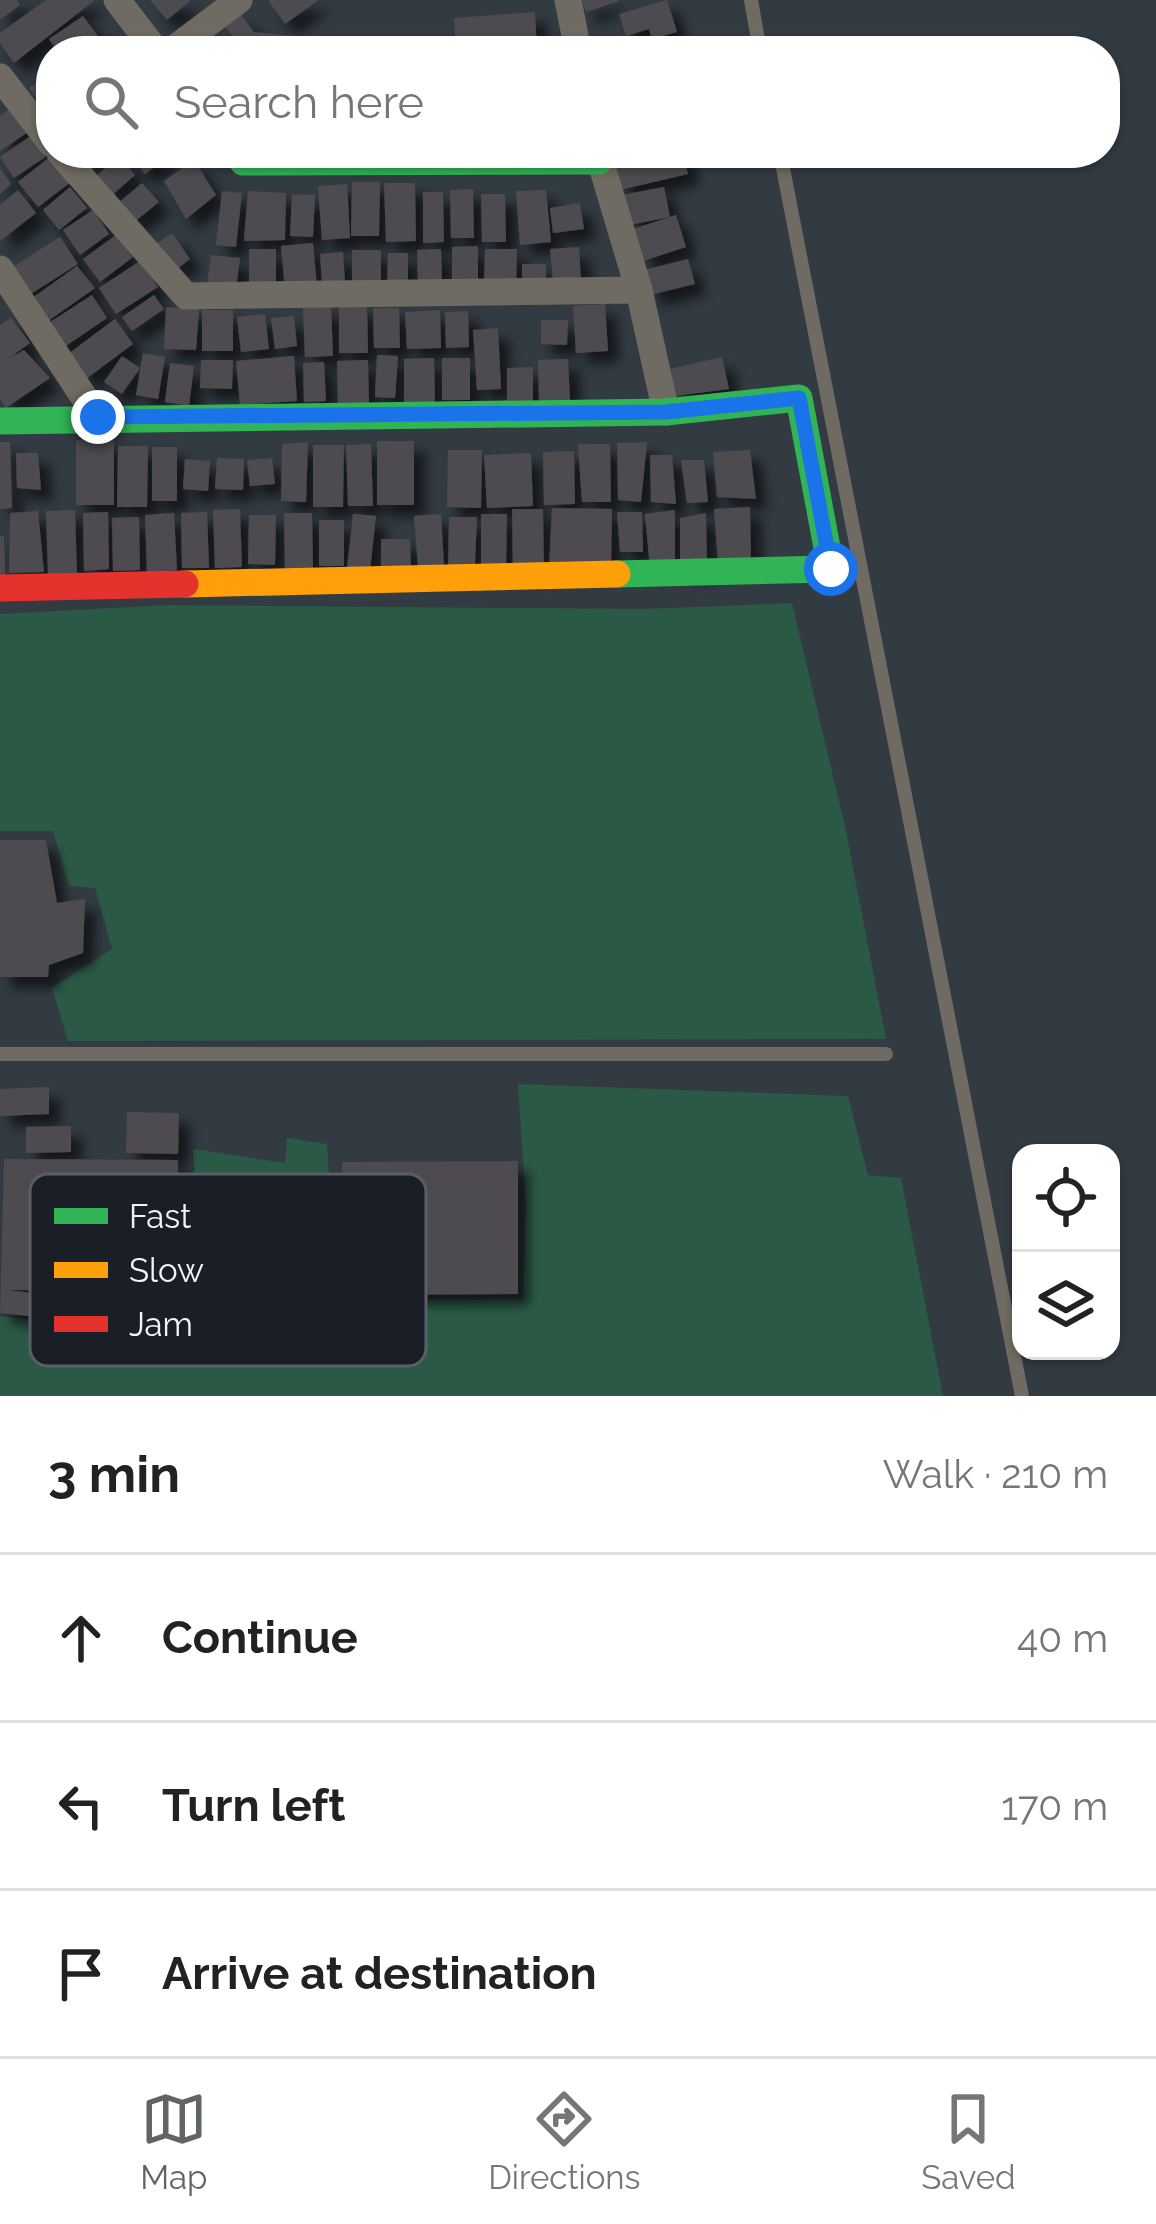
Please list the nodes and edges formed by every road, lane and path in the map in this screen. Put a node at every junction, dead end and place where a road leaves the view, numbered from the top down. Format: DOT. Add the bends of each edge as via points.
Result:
graph roads {
  1 [pos="118,0"];
  2 [pos="238,0"];
  3 [pos="568,0"];
  4 [pos="751,0"];
  5 [pos="146,36"];
  6 [pos="191,36"];
  7 [pos="575,36"];
  8 [pos="757,36"];
  9 [pos="0,77"];
  10 [pos="36,124"];
  11 [pos="73,168"];
  12 [pos="602,168"];
  13 [pos="783,168"];
  14 [pos="0,269"];
  15 [pos="639,290"];
  16 [pos="666,412"];
  17 [pos="98,417"];
  18 [pos="0,421"];
  19 [pos="0,589"];
  20 [pos="0,1054"];
  21 [pos="886,1054"];
  22 [pos="1022,1396"];
  1 -- 5 [label="street"];
  2 -- 6 [label="street"];
  3 -- 7 [label="street"];
  4 -- 8 [label="lane"];
  9 -- 10 [label="street"];
  11 -- 15 [label="street" via="186,296"];
  12 -- 15 [label="street"];
  13 -- 22 [label="lane"];
  14 -- 17 [label="street"];
  15 -- 16 [label="street"];
  16 -- 17 [label="street"];
  16 -- 19 [label="street" via="799,398 831,569"];
  17 -- 18 [label="street"];
  20 -- 21 [label="lane"];
}
